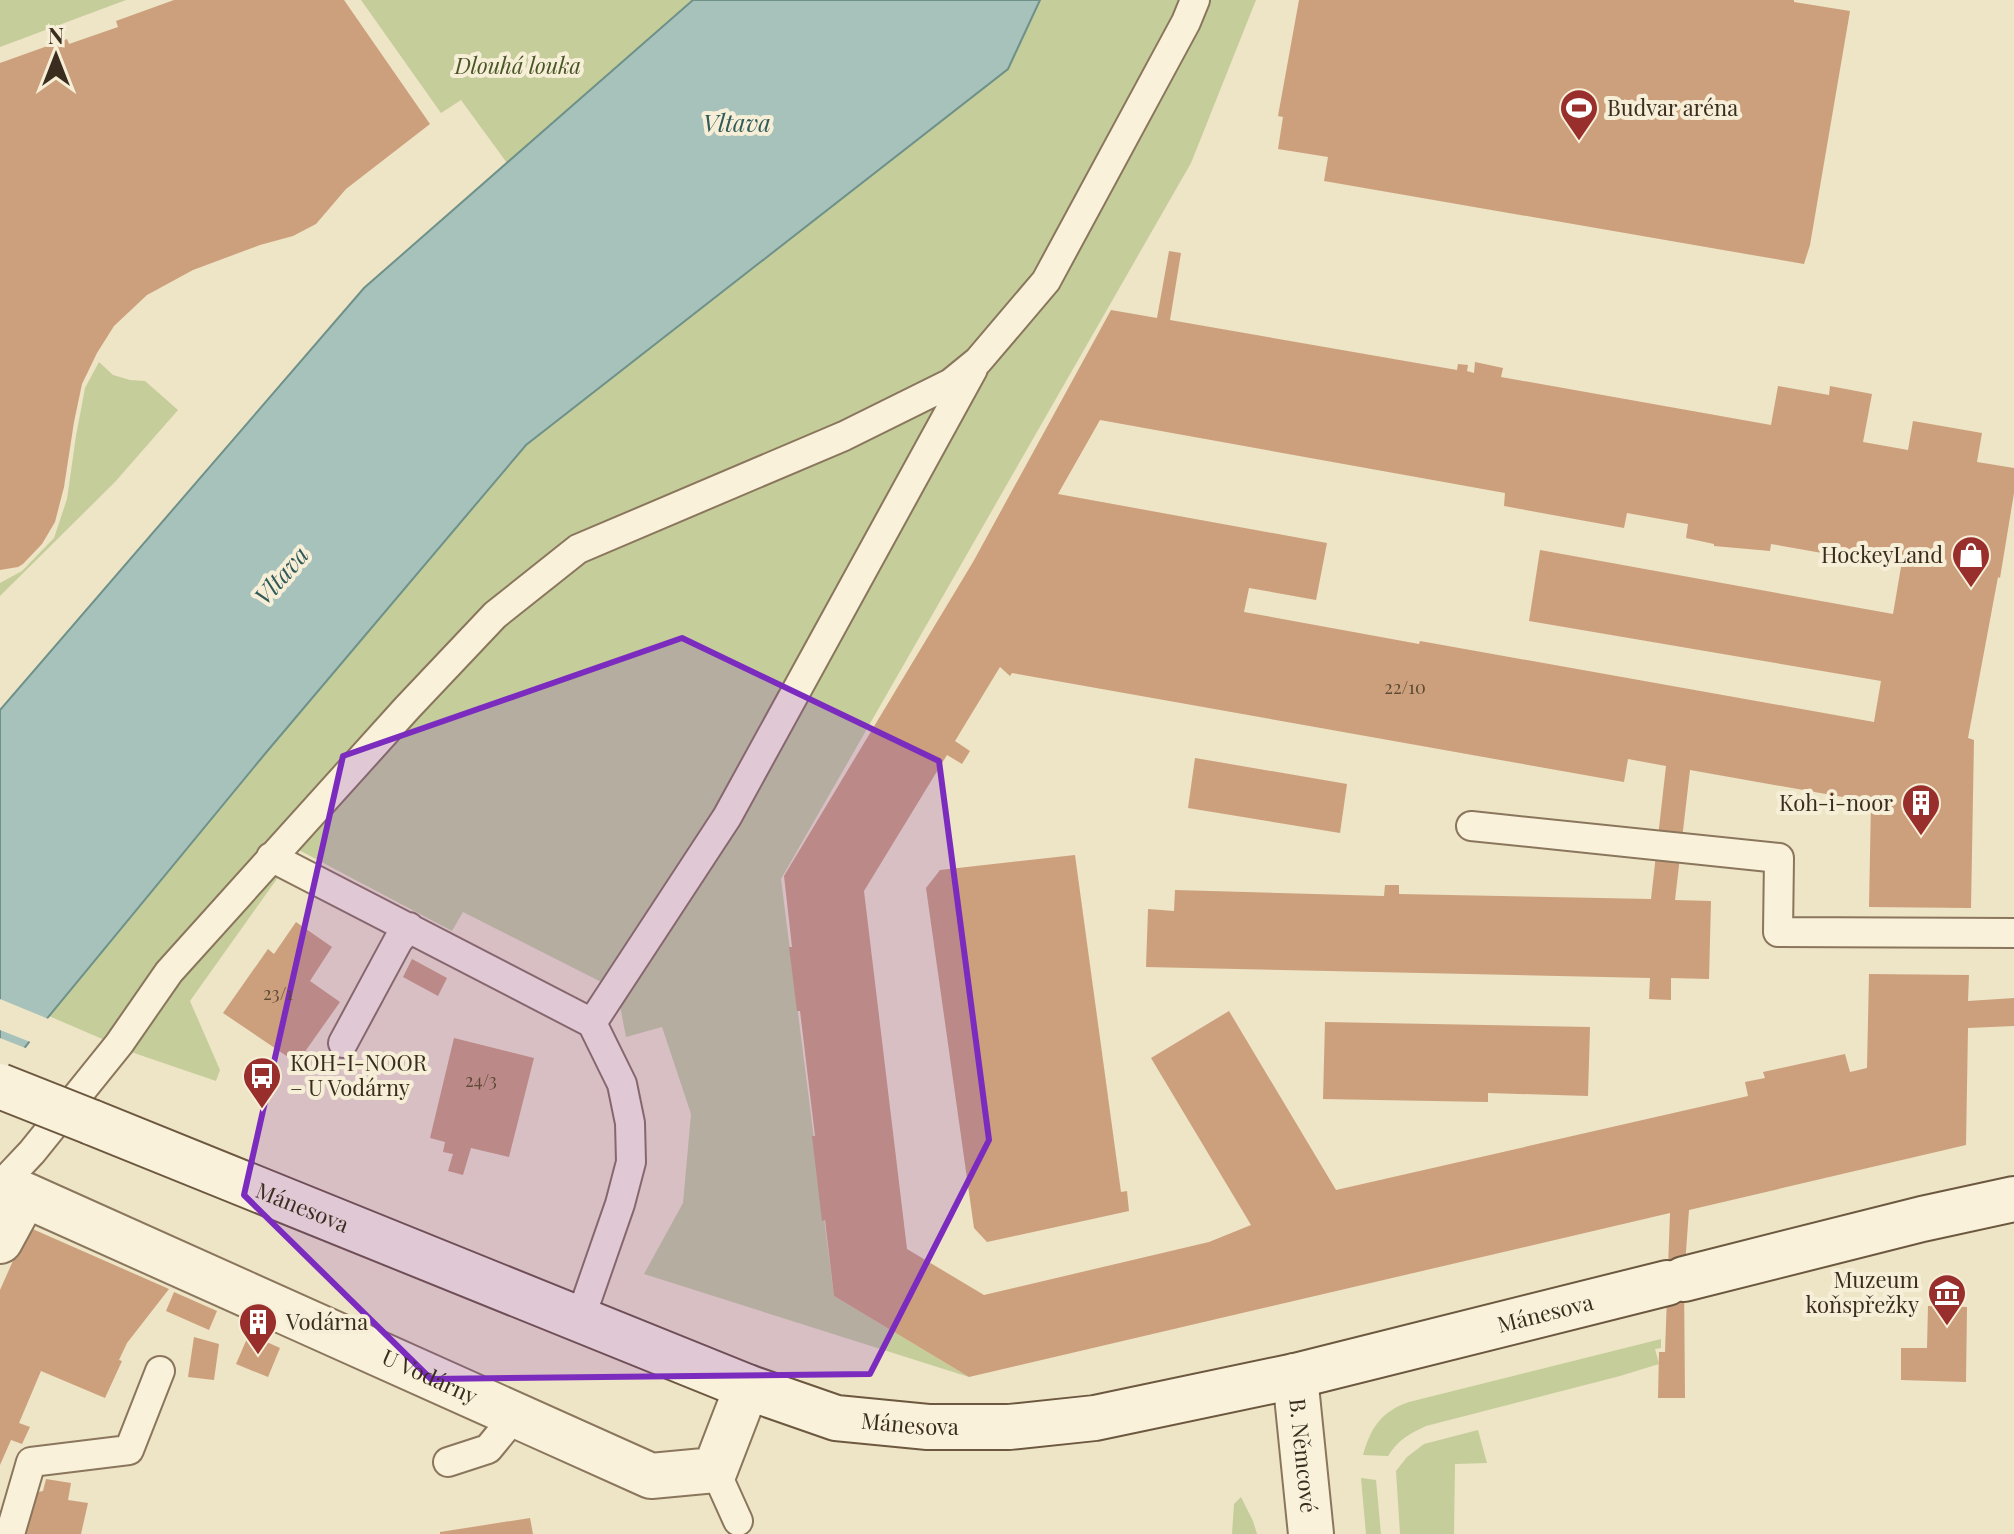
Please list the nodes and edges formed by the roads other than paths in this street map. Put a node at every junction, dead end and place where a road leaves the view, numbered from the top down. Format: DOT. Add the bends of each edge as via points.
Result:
graph roads {
  1 [pos="1195,0"];
  2 [pos="978,361"];
  3 [pos="1471,826"];
  4 [pos="271,857"];
  5 [pos="409,927"];
  6 [pos="2014,933"];
  7 [pos="592,1023"];
  8 [pos="343,1043"];
  9 [pos="0,1086"];
  10 [pos="10,1188"];
  11 [pos="2014,1199"];
  12 [pos="0,1241"];
  13 [pos="580,1319"];
  14 [pos="160,1371"];
  15 [pos="1295,1376"];
  16 [pos="747,1387"];
  17 [pos="515,1416"];
  18 [pos="448,1462"];
  19 [pos="715,1470"];
  20 [pos="738,1521"];
  21 [pos="10,1534"];
  22 [pos="1311,1534"];
  1 -- 2 [label="lane" via="1046,281"];
  2 -- 4 [label="lane" via="951,383 844,436 578,549 495,615"];
  2 -- 7 [label="lane" via="727,817"];
  3 -- 6 [label="lane" via="1779,858 1778,932"];
  4 -- 5 [label="lane"];
  4 -- 10 [label="lane" via="169,972"];
  5 -- 7 [label="lane"];
  5 -- 8 [label="lane"];
  7 -- 13 [label="lane" via="622,1084 631,1162"];
  9 -- 13 [label="main road, Mánesova, bridge"];
  10 -- 12 [label="main road"];
  10 -- 17 [label="main road, U Vodárny"];
  11 -- 15 [label="main road, Mánesova"];
  13 -- 16 [label="main road, Mánesova"];
  14 -- 21 [label="lane" via="129,1450 31,1462"];
  15 -- 16 [label="main road, Mánesova" via="1095,1418 1009,1427 928,1427 836,1418"];
  15 -- 22 [label="main road, B. Němcové"];
  16 -- 19 [label="main road"];
  17 -- 18 [label="lane" via="488,1449"];
  17 -- 19 [label="main road, U Vodárny" via="651,1476"];
  19 -- 20 [label="lane"];
}
